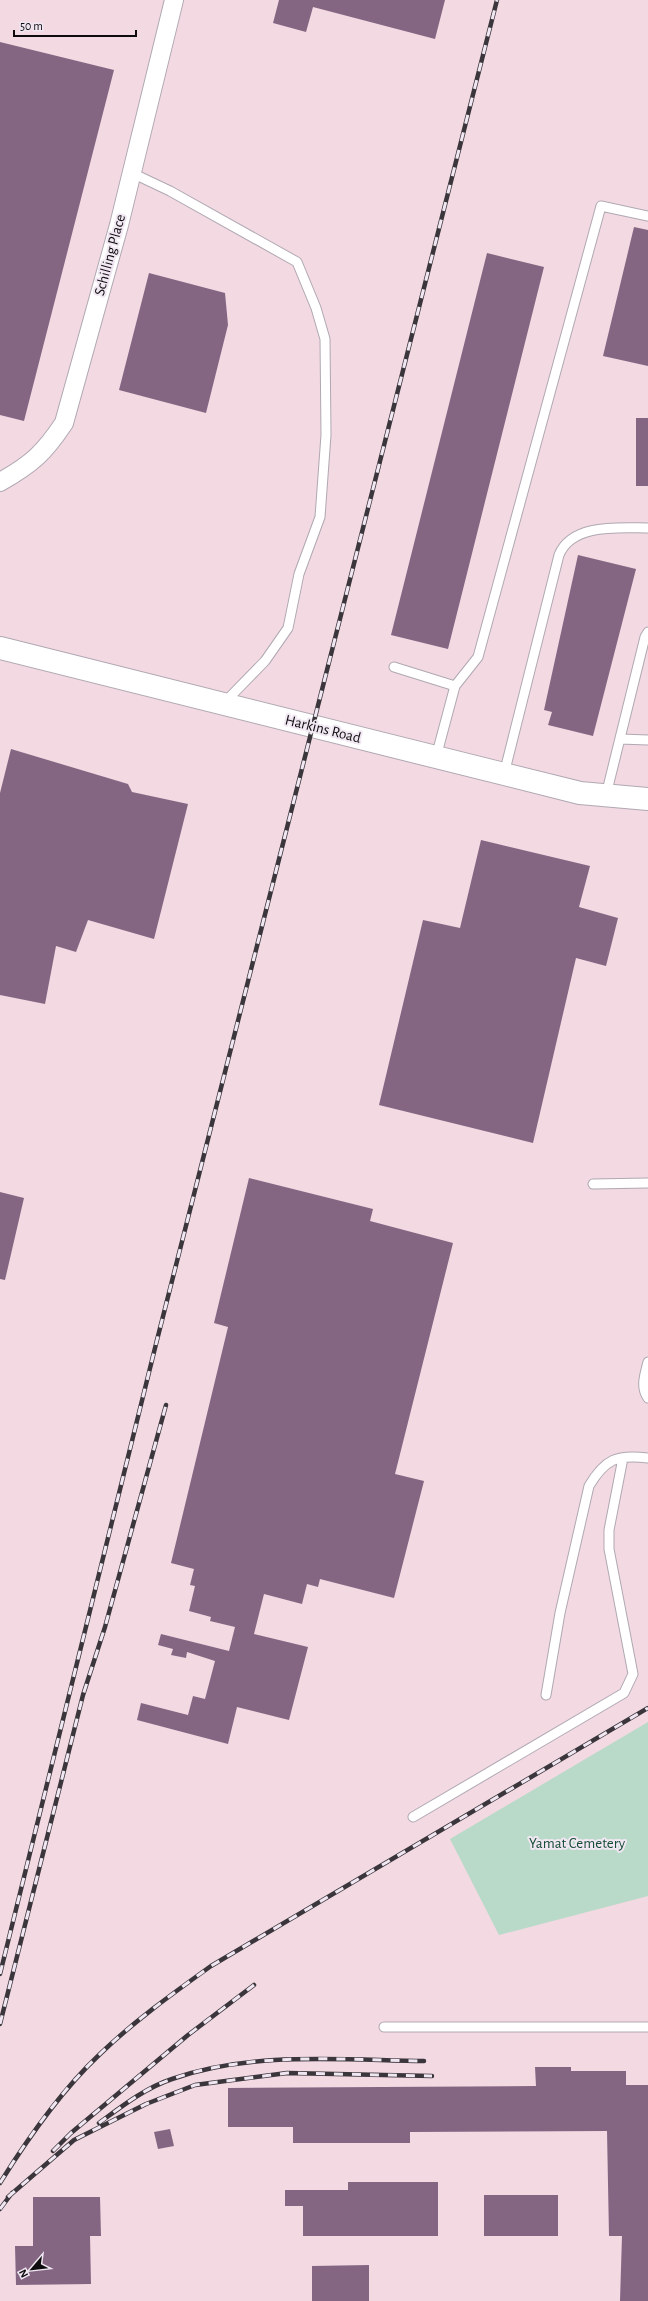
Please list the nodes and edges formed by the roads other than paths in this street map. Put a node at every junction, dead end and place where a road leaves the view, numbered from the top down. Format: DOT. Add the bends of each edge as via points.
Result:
graph roads {
  1 [pos="174,0"];
  2 [pos="132,172"];
  3 [pos="648,216"];
  4 [pos="0,482"];
  5 [pos="648,528"];
  6 [pos="648,632"];
  7 [pos="0,648"];
  8 [pos="394,667"];
  9 [pos="455,686"];
  10 [pos="223,704"];
  11 [pos="620,739"];
  12 [pos="648,740"];
  13 [pos="436,757"];
  14 [pos="504,774"];
  15 [pos="606,796"];
  16 [pos="648,799"];
  17 [pos="648,1183"];
  18 [pos="594,1184"];
  19 [pos="648,1362"];
  20 [pos="648,1398"];
  21 [pos="623,1458"];
  22 [pos="648,1458"];
  23 [pos="546,1695"];
  24 [pos="413,1817"];
  25 [pos="384,2027"];
  26 [pos="648,2027"];
  1 -- 2 [label="street, Schilling Place"];
  2 -- 4 [label="street, Schilling Place" via="64,423 46,450 21,470"];
  2 -- 10 [label="lane" via="297,262 316,308 325,339 326,435 320,517 299,574 288,628 265,661"];
  3 -- 9 [label="lane" via="601,206 478,658"];
  5 -- 14 [label="lane" via="592,530 563,545"];
  6 -- 11 [label="lane"];
  7 -- 10 [label="street, Harkins Road"];
  8 -- 9 [label="lane"];
  9 -- 13 [label="lane"];
  10 -- 13 [label="street, Harkins Road"];
  11 -- 12 [label="lane"];
  11 -- 15 [label="lane"];
  13 -- 14 [label="street, Harkins Road"];
  14 -- 15 [label="street, Harkins Road" via="580,793"];
  15 -- 16 [label="street, Harkins Road"];
  17 -- 18 [label="lane"];
  19 -- 20 [label="lane" via="643,1381 644,1393"];
  21 -- 22 [label="lane"];
  21 -- 23 [label="lane" via="615,1459 599,1468 589,1486 560,1613"];
  21 -- 24 [label="lane" via="609,1530 609,1549 633,1674 624,1693"];
  25 -- 26 [label="lane"];
}
